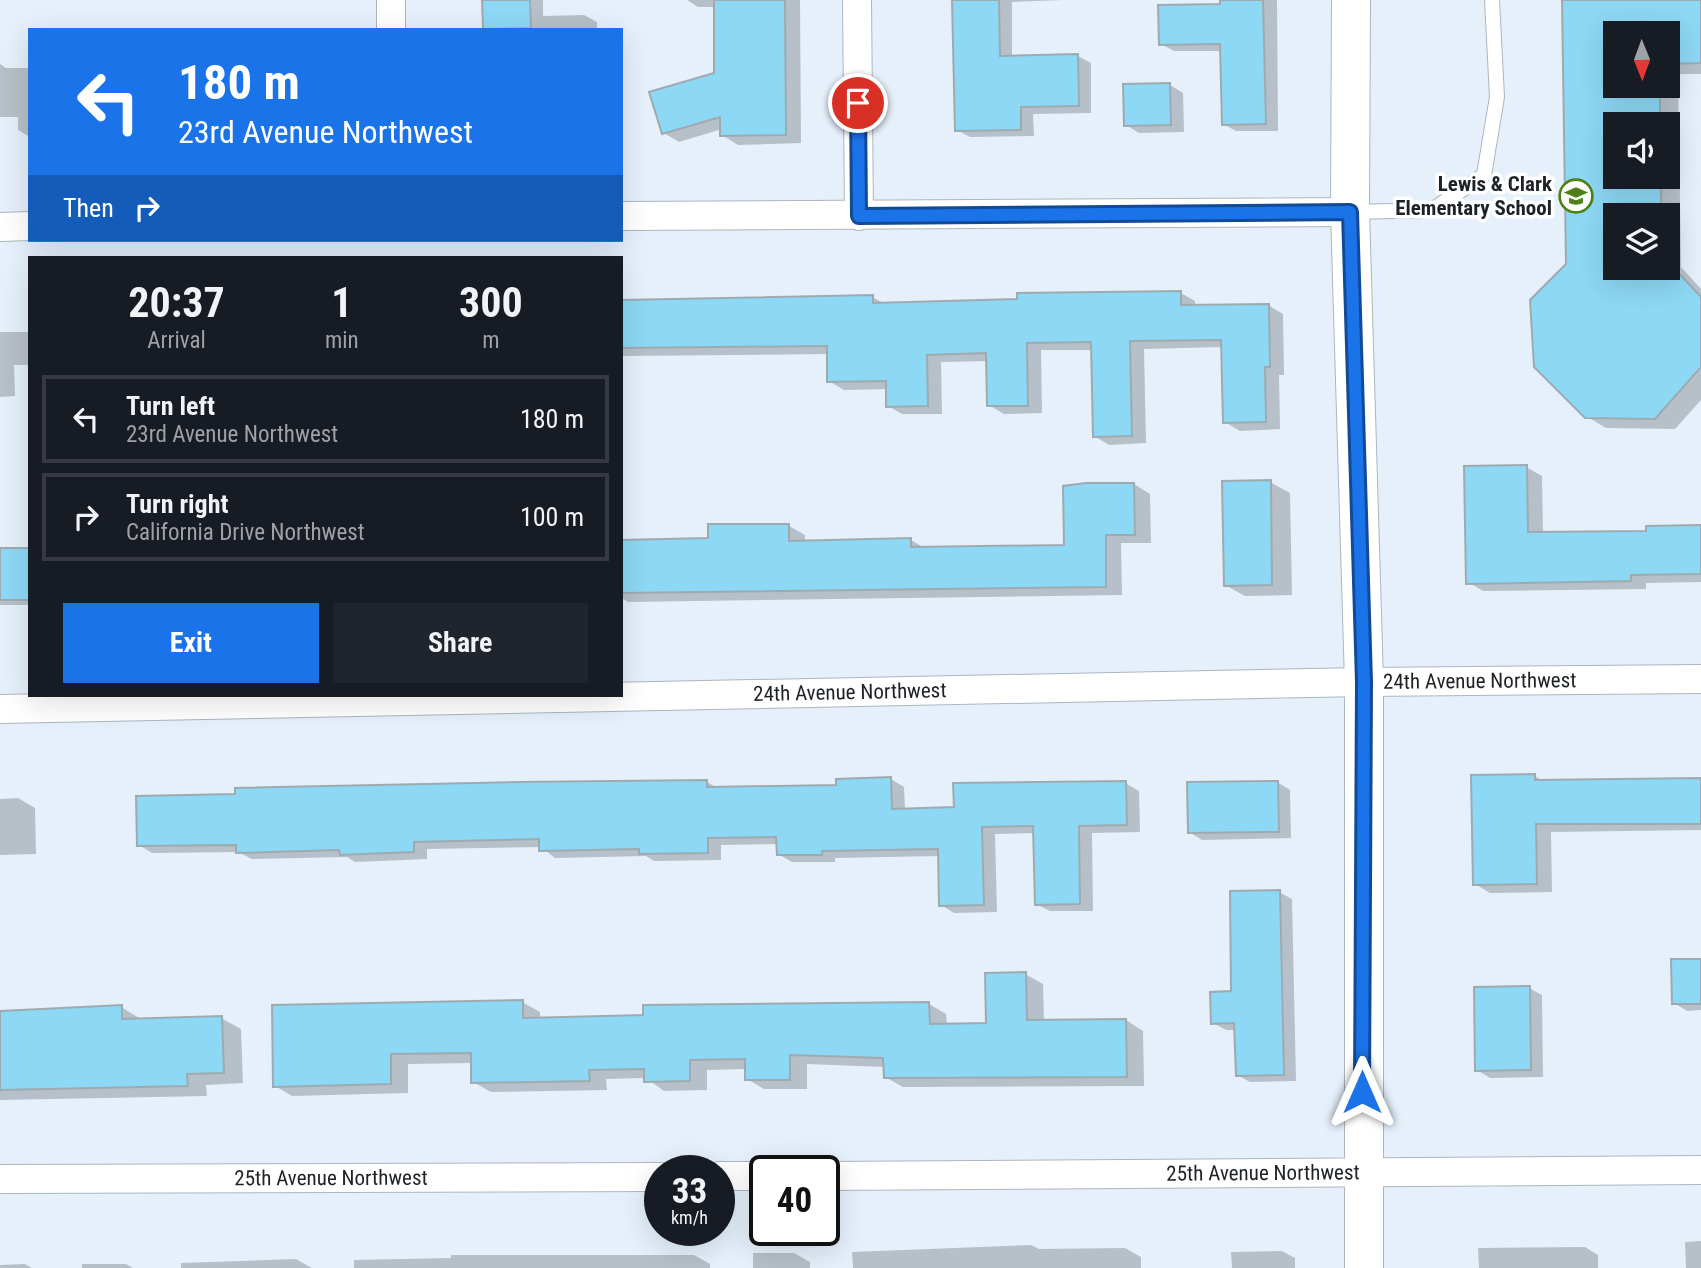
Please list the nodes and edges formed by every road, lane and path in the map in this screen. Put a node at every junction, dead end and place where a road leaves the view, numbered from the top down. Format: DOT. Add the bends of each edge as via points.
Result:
graph roads {
  1 [pos="391,0"];
  2 [pos="857,0"];
  3 [pos="1351,0"];
  4 [pos="1492,0"];
  5 [pos="391,28"];
  6 [pos="1350,212"];
  7 [pos="623,216"];
  8 [pos="859,216"];
  9 [pos="28,226"];
  10 [pos="0,227"];
  11 [pos="1701,679"];
  12 [pos="1364,682"];
  13 [pos="0,709"];
  14 [pos="1701,1170"];
  15 [pos="1362,1174"];
  16 [pos="840,1176"];
  17 [pos="644,1177"];
  18 [pos="0,1179"];
  19 [pos="1364,1268"];
  1 -- 5 [label="street"];
  2 -- 8 [label="street"];
  3 -- 6 [label="street"];
  4 -- 6 [label="lane" via="1497,97 1484,175 1432,210"];
  6 -- 8 [label="street"];
  6 -- 12 [label="street"];
  7 -- 8 [label="street"];
  9 -- 10 [label="street"];
  11 -- 12 [label="street, 24th Avenue Northwest"];
  12 -- 13 [label="street, 24th Avenue Northwest"];
  12 -- 15 [label="street"];
  14 -- 15 [label="street, 25th Avenue Northwest"];
  15 -- 16 [label="street, 25th Avenue Northwest"];
  15 -- 19 [label="street"];
  17 -- 18 [label="street, 25th Avenue Northwest"];
}
